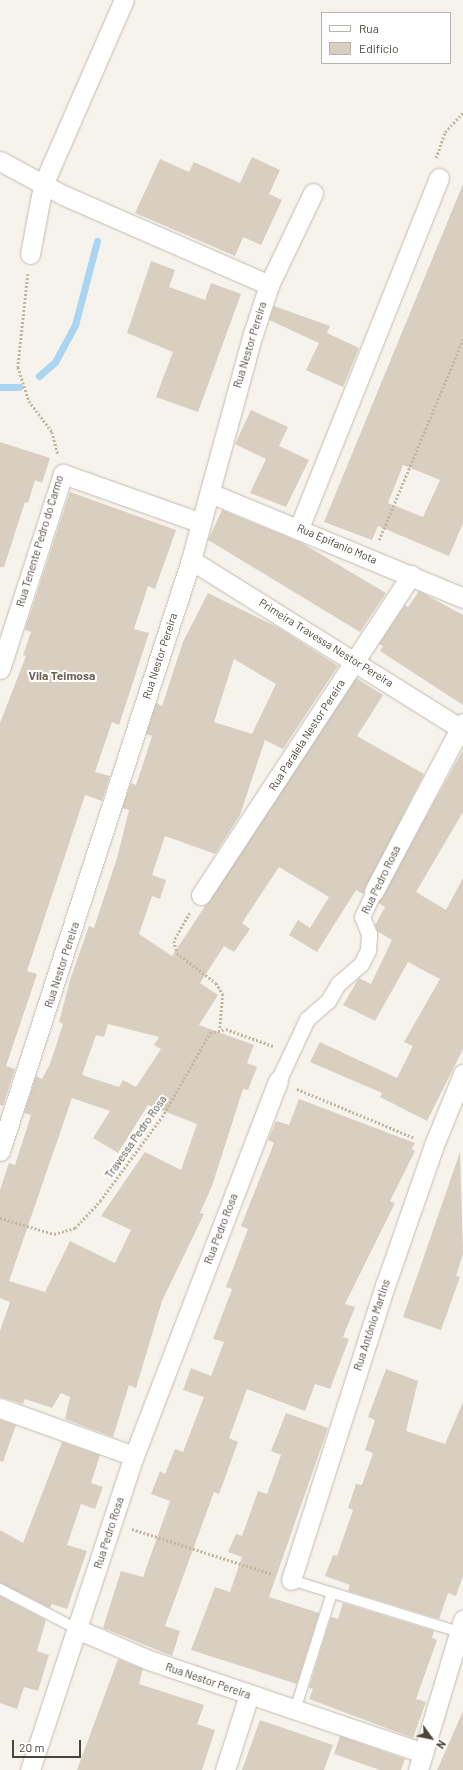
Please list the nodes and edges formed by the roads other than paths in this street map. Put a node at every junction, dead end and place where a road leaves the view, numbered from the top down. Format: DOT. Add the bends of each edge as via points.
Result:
graph roads {
  1 [pos="124,0"];
  2 [pos="0,161"];
  3 [pos="439,178"];
  4 [pos="43,186"];
  5 [pos="313,193"];
  6 [pos="30,254"];
  7 [pos="269,285"];
  8 [pos="210,493"];
  9 [pos="202,523"];
  10 [pos="299,528"];
  11 [pos="191,560"];
  12 [pos="412,575"];
  13 [pos="463,598"];
  14 [pos="356,660"];
  15 [pos="0,669"];
  16 [pos="462,725"];
  17 [pos="374,891"];
  18 [pos="201,895"];
  19 [pos="463,1074"];
  20 [pos="278,1081"];
  21 [pos="5,1119"];
  22 [pos="0,1151"];
  23 [pos="0,1408"];
  24 [pos="134,1456"];
  25 [pos="291,1580"];
  26 [pos="0,1590"];
  27 [pos="332,1593"];
  28 [pos="461,1626"];
  29 [pos="77,1629"];
  30 [pos="249,1695"];
  31 [pos="295,1710"];
  32 [pos="420,1762"];
  33 [pos="30,1770"];
  34 [pos="225,1770"];
  1 -- 4 [label="street"];
  2 -- 4 [label="street"];
  3 -- 10 [label="street"];
  4 -- 6 [label="street"];
  4 -- 7 [label="street"];
  5 -- 7 [label="street, Rua Nestor Pereira"];
  7 -- 8 [label="street, Rua Nestor Pereira" via="236,393"];
  8 -- 9 [label="street, Rua Nestor Pereira"];
  8 -- 10 [label="street, Rua Epifanio Mota"];
  9 -- 11 [label="street, Rua Nestor Pereira"];
  9 -- 15 [label="street, Rua Tenente Pedro do Carmo" via="63,474"];
  10 -- 12 [label="street, Rua Epifanio Mota"];
  11 -- 14 [label="street, Primeira Travessa Nestor Pereira"];
  11 -- 21 [label="street, Rua Nestor Pereira"];
  12 -- 13 [label="street, Rua Epifanio Mota"];
  12 -- 14 [label="street, Rua Paralela Nestor Pereira"];
  14 -- 16 [label="street, Primeira Travessa Nestor Pereira"];
  14 -- 18 [label="street, Rua Paralela Nestor Pereira"];
  16 -- 17 [label="street, Rua Pedro Rosa"];
  17 -- 20 [label="street, Rua Pedro Rosa" via="362,917 369,934 368,950 360,964 338,984 328,1001 307,1018"];
  19 -- 25 [label="street, Rua Antônio Martins" via="434,1145"];
  20 -- 24 [label="street, Rua Pedro Rosa"];
  21 -- 22 [label="street, Rua Nestor Pereira"];
  23 -- 24 [label="street"];
  24 -- 29 [label="street, Rua Pedro Rosa"];
  25 -- 27 [label="lane"];
  26 -- 29 [label="lane, Rua Nestor Pereira"];
  27 -- 28 [label="lane"];
  27 -- 31 [label="lane"];
  28 -- 32 [label="street"];
  29 -- 30 [label="street, Rua Nestor Pereira" via="149,1660"];
  29 -- 33 [label="street, Rua Pedro Rosa"];
  30 -- 31 [label="street, Rua Nestor Pereira"];
  30 -- 34 [label="street"];
  31 -- 32 [label="street, Rua Nestor Pereira"];
}
